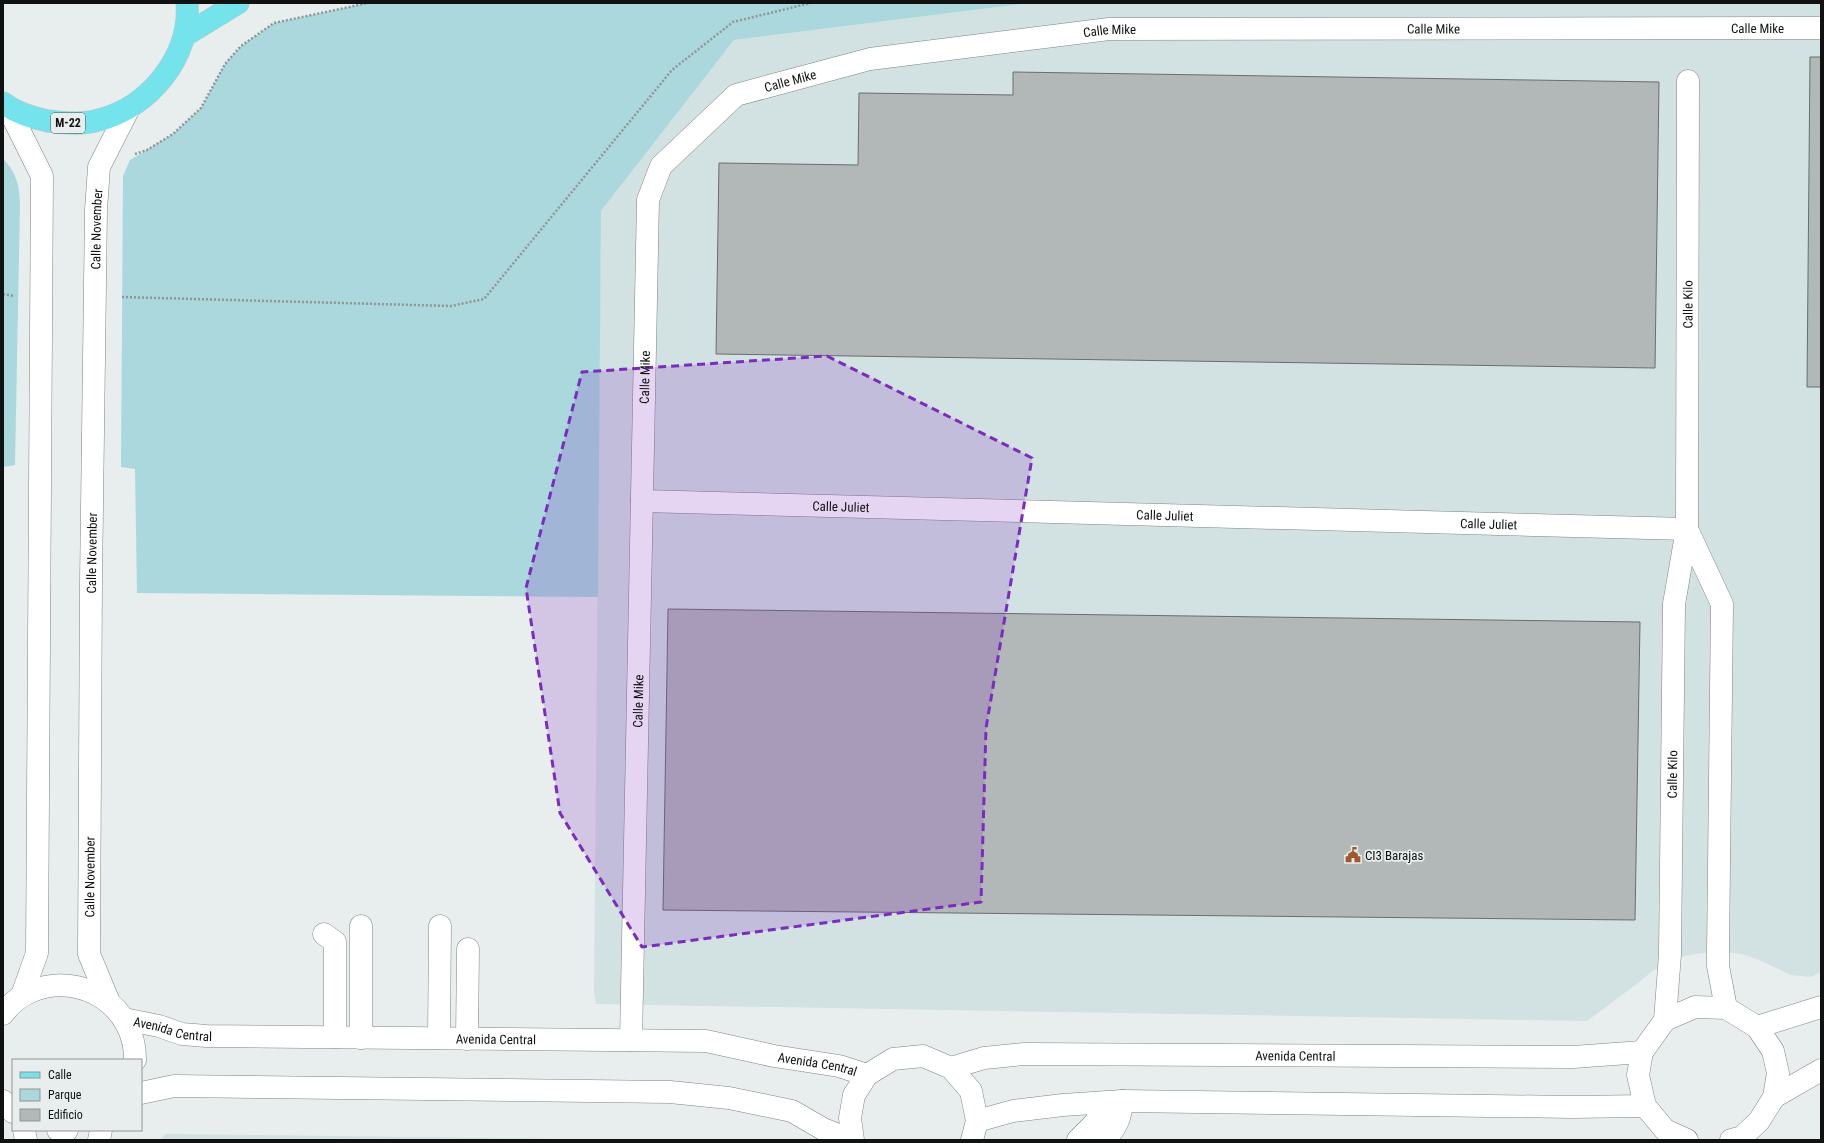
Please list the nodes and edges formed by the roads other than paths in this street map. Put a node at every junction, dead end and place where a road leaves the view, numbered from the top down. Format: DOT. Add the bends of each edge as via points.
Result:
graph roads {
  1 [pos="188,3"];
  2 [pos="238,3"];
  3 [pos="1821,28"];
  4 [pos="184,36"];
  5 [pos="1688,81"];
  6 [pos="5,104"];
  7 [pos="129,108"];
  8 [pos="642,500"];
  9 [pos="1687,529"];
  10 [pos="361,926"];
  11 [pos="440,926"];
  12 [pos="324,934"];
  13 [pos="468,949"];
  14 [pos="22,995"];
  15 [pos="109,1002"];
  16 [pos="1821,1007"];
  17 [pos="1726,1008"];
  18 [pos="3,1014"];
  19 [pos="124,1019"];
  20 [pos="1665,1020"];
  21 [pos="1758,1026"];
  22 [pos="335,1038"];
  23 [pos="361,1038"];
  24 [pos="439,1038"];
  25 [pos="467,1039"];
  26 [pos="631,1040"];
  27 [pos="1642,1052"];
  28 [pos="135,1059"];
  29 [pos="951,1068"];
  30 [pos="1821,1070"];
  31 [pos="867,1075"];
  32 [pos="142,1093"];
  33 [pos="1774,1097"];
  34 [pos="3,1101"];
  35 [pos="1114,1102"];
  36 [pos="1645,1106"];
  37 [pos="12,1111"];
  38 [pos="974,1130"];
  39 [pos="1663,1135"];
  40 [pos="852,1140"];
  41 [pos="1078,1140"];
  42 [pos="1105,1140"];
  43 [pos="1687,1140"];
  44 [pos="1731,1140"];
  1 -- 4 [label="main road, M-22"];
  2 -- 4 [label="main road"];
  3 -- 8 [label="street, Calle Mike" via="1110,30 870,59 736,96 661,166 648,200"];
  4 -- 7 [label="main road, M-22" via="172,65 153,89"];
  5 -- 9 [label="street, Calle Kilo"];
  6 -- 7 [label="main road, M-22" via="35,118 66,124 99,121"];
  6 -- 14 [label="street" via="42,176 37,953"];
  7 -- 15 [label="street, Calle November" via="99,167 96,210 89,954"];
  8 -- 9 [label="street, Calle Juliet"];
  8 -- 26 [label="street, Calle Mike"];
  9 -- 17 [label="street, Calle Kilo" via="1722,604 1718,959"];
  9 -- 20 [label="street, Calle Kilo" via="1674,604 1670,954"];
  10 -- 23 [label="street"];
  11 -- 24 [label="street"];
  12 -- 22 [label="street" via="335,942"];
  13 -- 25 [label="street"];
  14 -- 15 [label="street" via="44,986 67,985 90,990"];
  14 -- 18 [label="street"];
  15 -- 19 [label="street"];
  16 -- 21 [label="street"];
  17 -- 20 [label="street" via="1695,1007"];
  17 -- 21 [label="street"];
  19 -- 22 [label="street, Avenida Central" via="182,1034"];
  19 -- 28 [label="street" via="132,1038"];
  20 -- 27 [label="street"];
  21 -- 33 [label="street" via="1773,1051 1778,1073"];
  22 -- 23 [label="street, Avenida Central"];
  23 -- 24 [label="street, Avenida Central"];
  24 -- 25 [label="street, Avenida Central"];
  25 -- 26 [label="street, Avenida Central"];
  26 -- 31 [label="street, Avenida Central" via="706,1042 839,1066"];
  27 -- 29 [label="street, Avenida Central" via="1573,1057 1024,1054 984,1058"];
  27 -- 36 [label="street" via="1638,1075"];
  29 -- 31 [label="street" via="923,1056 893,1059"];
  29 -- 38 [label="street" via="971,1091"];
  30 -- 33 [label="street"];
  31 -- 40 [label="street" via="854,1095 850,1118"];
  32 -- 40 [label="street" via="174,1086 670,1092 729,1098 792,1112 823,1129"];
  33 -- 44 [label="street" via="1759,1121 1742,1137"];
  34 -- 37 [label="street"];
  35 -- 36 [label="street"];
  35 -- 38 [label="street" via="1013,1111"];
  35 -- 41 [label="street"];
  35 -- 42 [label="street" via="1121,1115 1115,1130"];
  36 -- 39 [label="street"];
  39 -- 43 [label="street"];
}
